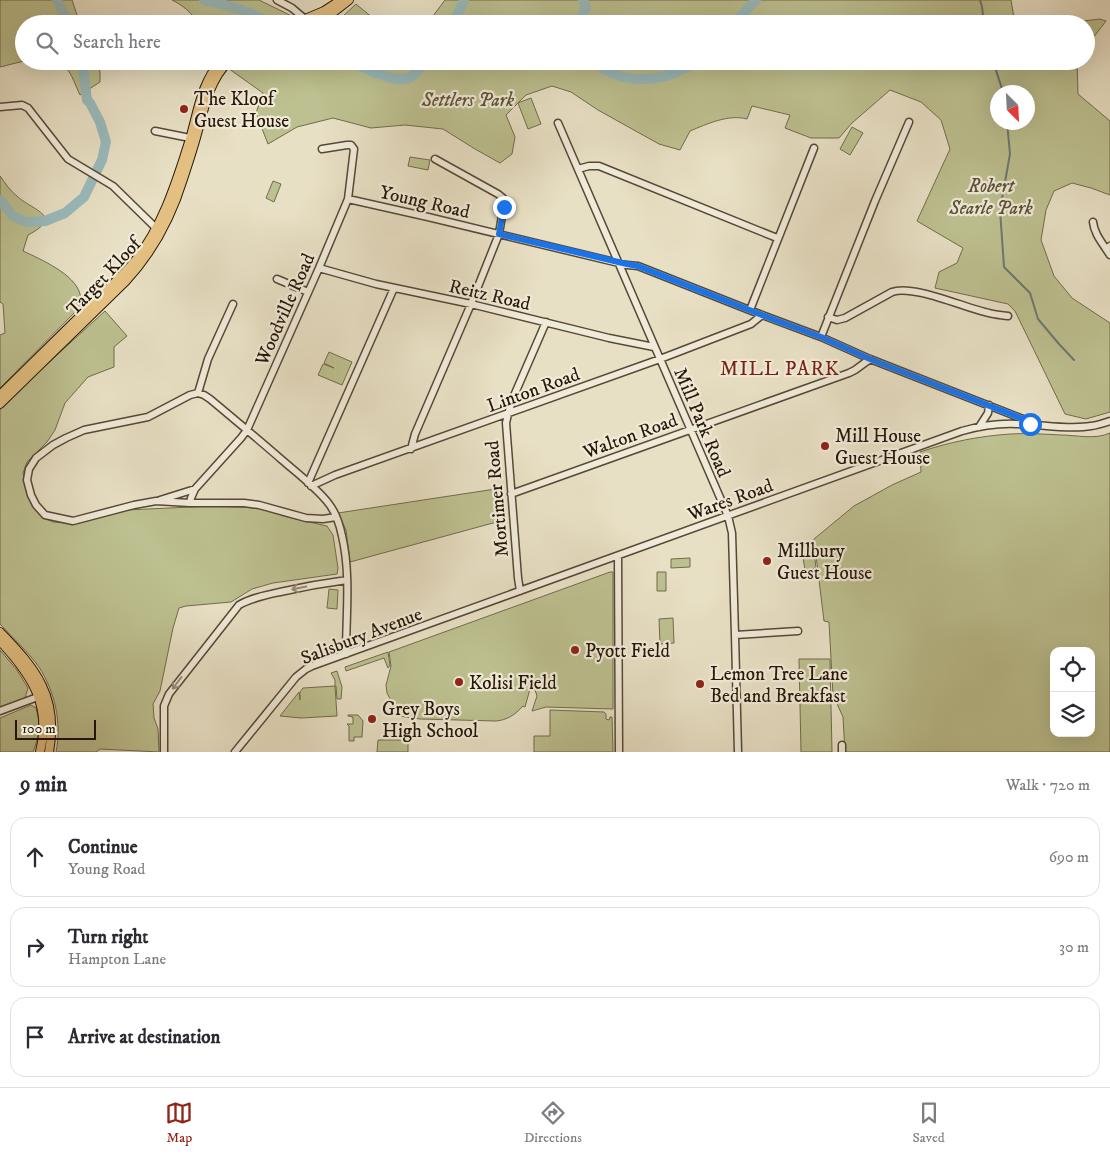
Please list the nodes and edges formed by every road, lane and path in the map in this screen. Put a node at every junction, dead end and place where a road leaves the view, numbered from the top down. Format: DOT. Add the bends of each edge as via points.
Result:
graph roads {
  1 [pos="278,0"];
  2 [pos="341,0"];
  3 [pos="349,0"];
  4 [pos="300,15"];
  5 [pos="317,15"];
  6 [pos="327,15"];
  7 [pos="217,70"];
  8 [pos="221,70"];
  9 [pos="0,107"];
  10 [pos="909,122"];
  11 [pos="558,123"];
  12 [pos="155,131"];
  13 [pos="190,138"];
  14 [pos="814,148"];
  15 [pos="322,149"];
  16 [pos="435,159"];
  17 [pos="578,169"];
  18 [pos="348,199"];
  19 [pos="1093,222"];
  20 [pos="158,230"];
  21 [pos="499,234"];
  22 [pos="777,238"];
  23 [pos="1109,250"];
  24 [pos="618,262"];
  25 [pos="319,268"];
  26 [pos="277,279"];
  27 [pos="394,288"];
  28 [pos="308,292"];
  29 [pos="103,298"];
  30 [pos="233,304"];
  31 [pos="472,304"];
  32 [pos="750,310"];
  33 [pos="762,315"];
  34 [pos="1008,316"];
  35 [pos="828,317"];
  36 [pos="546,322"];
  37 [pos="821,337"];
  38 [pos="654,347"];
  39 [pos="660,359"];
  40 [pos="870,359"];
  41 [pos="198,393"];
  42 [pos="0,395"];
  43 [pos="0,404"];
  44 [pos="988,405"];
  45 [pos="508,414"];
  46 [pos="1110,421"];
  47 [pos="1030,424"];
  48 [pos="979,427"];
  49 [pos="690,429"];
  50 [pos="247,430"];
  51 [pos="411,448"];
  52 [pos="310,484"];
  53 [pos="195,489"];
  54 [pos="510,494"];
  55 [pos="156,501"];
  56 [pos="190,503"];
  57 [pos="336,516"];
  58 [pos="728,516"];
  59 [pos="618,556"];
  60 [pos="347,580"];
  61 [pos="520,591"];
  62 [pos="442,619"];
  63 [pos="798,631"];
  64 [pos="0,632"];
  65 [pos="735,635"];
  66 [pos="0,641"];
  67 [pos="346,654"];
  68 [pos="43,695"];
  69 [pos="0,711"];
  70 [pos="40,752"];
  71 [pos="49,752"];
  72 [pos="164,752"];
  73 [pos="235,752"];
  74 [pos="619,752"];
  75 [pos="738,752"];
  1 -- 4 [label="street"];
  2 -- 5 [label="main road"];
  3 -- 6 [label="main road"];
  7 -- 13 [label="main road, Target Kloof" via="210,76 201,96"];
  8 -- 20 [label="main road, Target Kloof" via="206,102 181,185"];
  9 -- 20 [label="street" via="25,106 68,160 113,186"];
  10 -- 35 [label="street"];
  11 -- 17 [label="street, Mill Park Road"];
  12 -- 13 [label="street"];
  13 -- 20 [label="main road, Target Kloof"];
  14 -- 22 [label="street"];
  15 -- 18 [label="street, Woodville Road" via="347,145 354,149"];
  16 -- 21 [label="street" via="503,198"];
  17 -- 22 [label="street" via="599,166"];
  17 -- 24 [label="street, Mill Park Road"];
  18 -- 21 [label="street, Young Road"];
  18 -- 25 [label="street, Woodville Road"];
  19 -- 23 [label="street" via="1094,229"];
  20 -- 29 [label="main road, Target Kloof" via="157,240 137,269"];
  21 -- 24 [label="street, Young Road"];
  21 -- 31 [label="street"];
  22 -- 32 [label="street"];
  24 -- 32 [label="street, Young Road" via="638,266"];
  24 -- 38 [label="street, Mill Park Road"];
  25 -- 27 [label="street, Reitz Road"];
  25 -- 28 [label="street, Woodville Road"];
  26 -- 28 [label="street"];
  27 -- 31 [label="street, Reitz Road"];
  27 -- 52 [label="street"];
  28 -- 50 [label="street, Woodville Road"];
  29 -- 42 [label="main road, Target Kloof"];
  29 -- 43 [label="main road, Target Kloof"];
  30 -- 41 [label="street" via="208,359"];
  31 -- 36 [label="street, Reitz Road"];
  31 -- 51 [label="street"];
  32 -- 33 [label="street, Young Road"];
  33 -- 37 [label="street, Young Road"];
  33 -- 39 [label="street, Linton Road" via="751,324"];
  34 -- 35 [label="street" via="900,290 845,318"];
  35 -- 37 [label="street"];
  36 -- 38 [label="street, Reitz Road"];
  36 -- 45 [label="street, Mortimer Road"];
  37 -- 40 [label="street, Young Road"];
  38 -- 39 [label="street, Mill Park Road"];
  39 -- 45 [label="street, Linton Road"];
  39 -- 49 [label="street, Mill Park Road"];
  40 -- 44 [label="street, Young Road"];
  40 -- 49 [label="street, Walton Road" via="849,373"];
  41 -- 50 [label="street"];
  41 -- 55 [label="street" via="148,417 84,430 66,438 36,458 29,469 27,480 33,500 49,517 75,521"];
  44 -- 47 [label="street, Young Road"];
  44 -- 48 [label="street" via="988,413"];
  45 -- 51 [label="street, Linton Road"];
  45 -- 54 [label="street, Mortimer Road"];
  46 -- 47 [label="street, Wares Road" via="1078,427"];
  47 -- 48 [label="street, Wares Road"];
  48 -- 58 [label="street, Wares Road"];
  49 -- 54 [label="street, Walton Road"];
  49 -- 58 [label="street, Mill Park Road"];
  50 -- 52 [label="street"];
  50 -- 53 [label="street, Woodville Road"];
  51 -- 52 [label="street, Linton Road"];
  52 -- 57 [label="street"];
  53 -- 55 [label="street"];
  53 -- 56 [label="street"];
  54 -- 61 [label="street, Mortimer Road"];
  55 -- 56 [label="street"];
  56 -- 57 [label="street" via="244,502 306,518"];
  57 -- 60 [label="street" via="343,538"];
  58 -- 59 [label="street, Wares Road"];
  58 -- 65 [label="street, Mill Park Road" via="732,533"];
  59 -- 61 [label="street, Wares Road"];
  59 -- 74 [label="street"];
  60 -- 67 [label="street"];
  60 -- 72 [label="street, one-way" via="300,587 238,605 169,694 164,706"];
  61 -- 62 [label="street, Wares Road"];
  62 -- 67 [label="street, Salisbury Avenue"];
  63 -- 65 [label="street"];
  64 -- 68 [label="main road" via="29,663 41,682"];
  65 -- 75 [label="street, Mill Park Road"];
  66 -- 68 [label="main road"];
  67 -- 73 [label="street, Salisbury Avenue" via="306,669 296,677"];
  68 -- 69 [label="street"];
  68 -- 70 [label="main road" via="44,730"];
  68 -- 71 [label="main road" via="50,712"];
}
